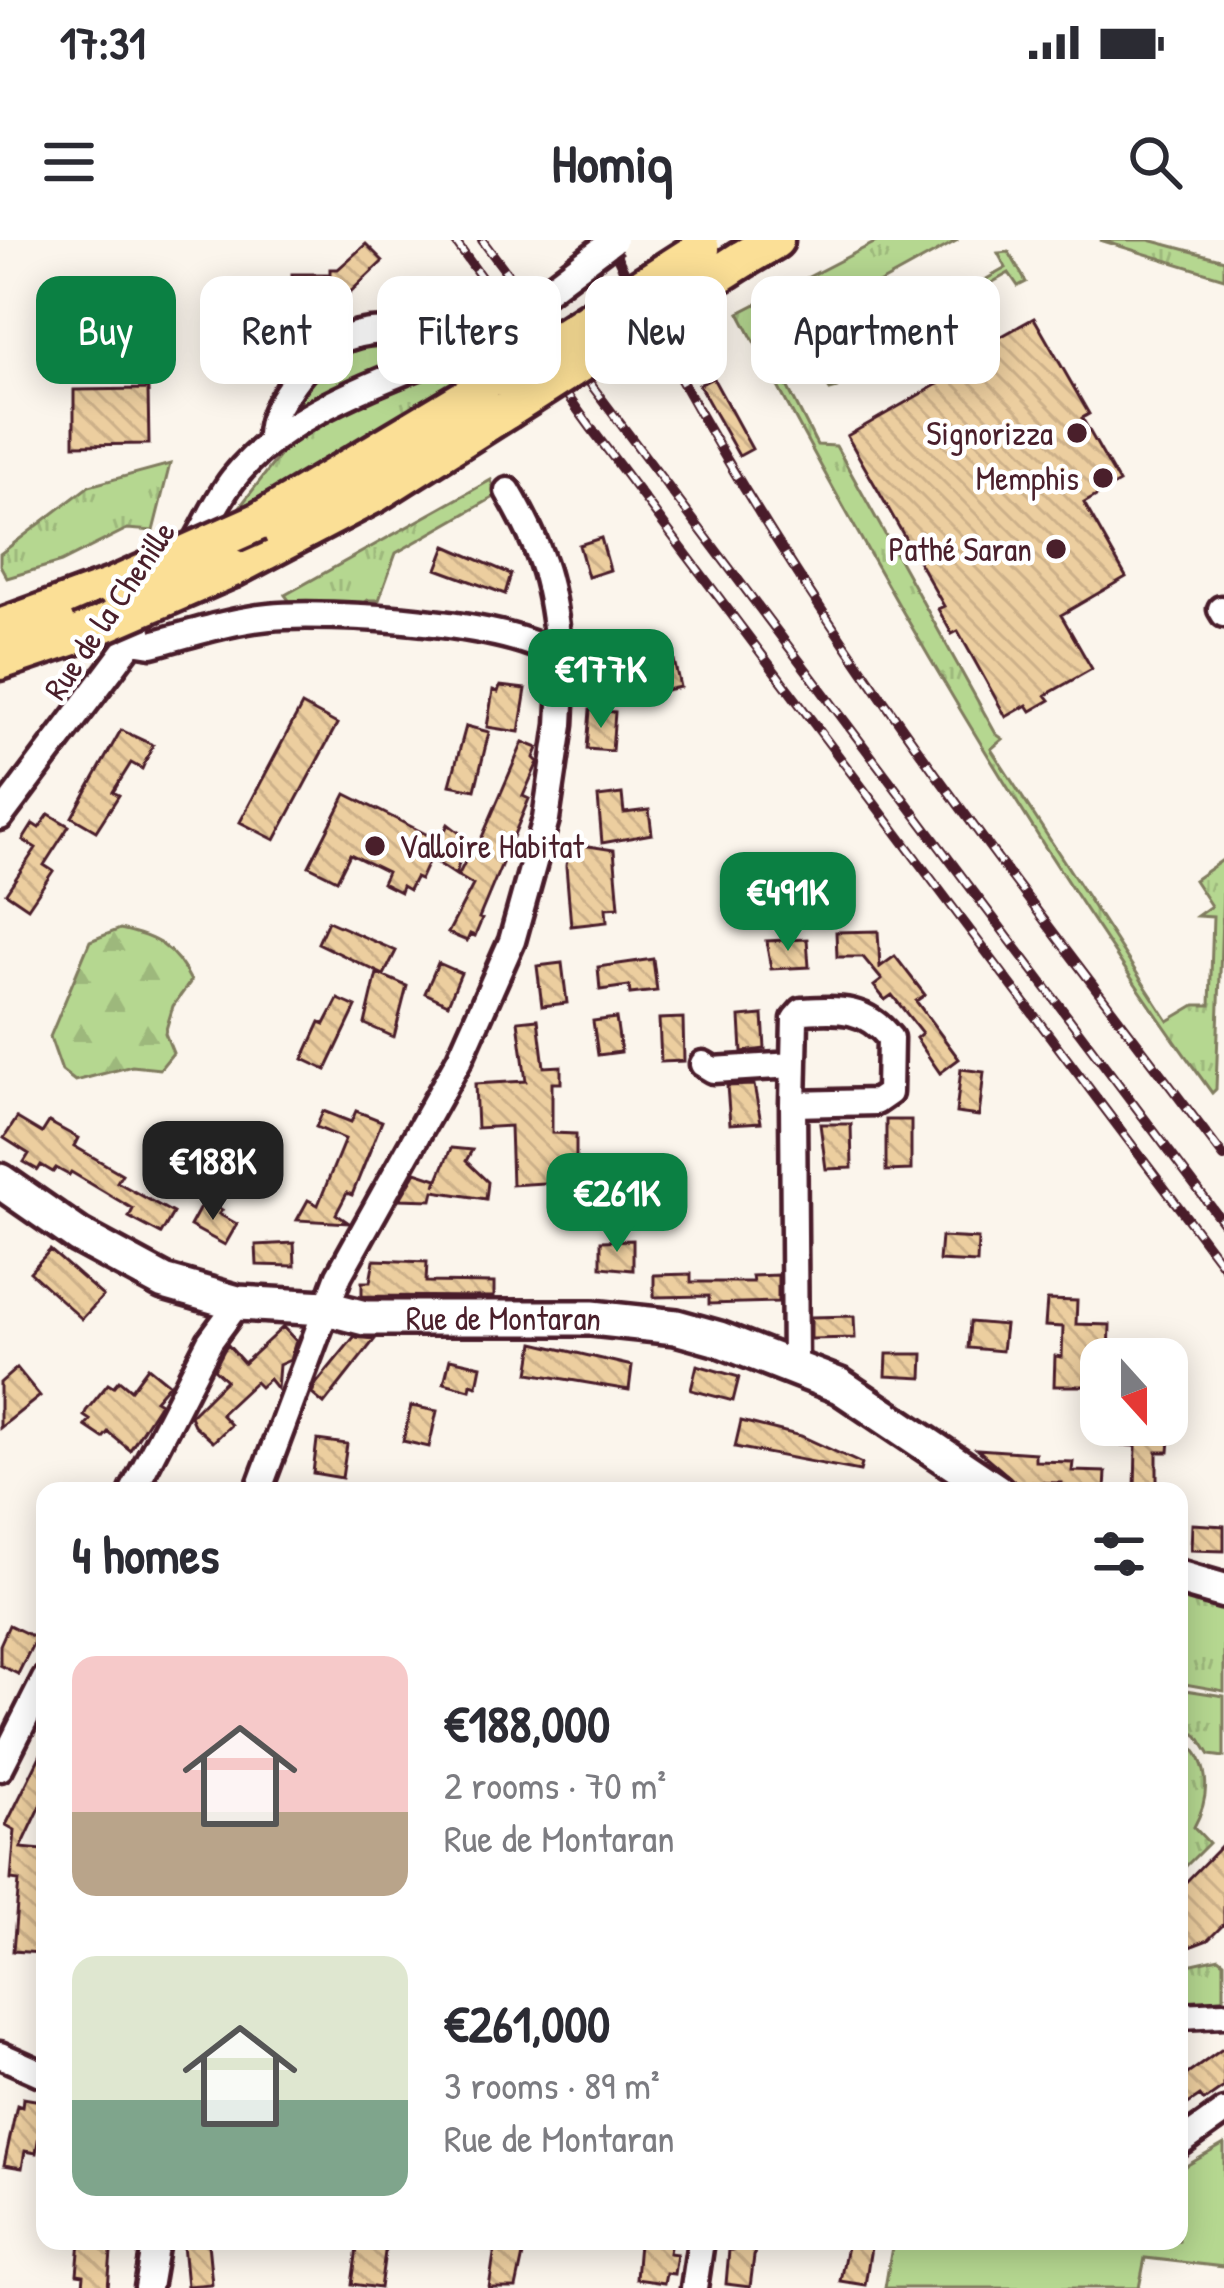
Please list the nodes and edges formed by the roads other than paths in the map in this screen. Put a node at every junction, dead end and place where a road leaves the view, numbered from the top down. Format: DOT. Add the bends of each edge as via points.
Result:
graph roads {
  1 [pos="614,240"];
  2 [pos="775,240"];
  3 [pos="720,250"];
  4 [pos="561,280"];
  5 [pos="377,331"];
  6 [pos="378,384"];
  7 [pos="504,394"];
  8 [pos="270,440"];
  9 [pos="508,491"];
  10 [pos="0,628"];
  11 [pos="133,641"];
  12 [pos="559,656"];
  13 [pos="0,661"];
  14 [pos="0,817"];
  15 [pos="703,1064"];
  16 [pos="793,1065"];
  17 [pos="793,1104"];
  18 [pos="0,1181"];
  19 [pos="238,1303"];
  20 [pos="326,1308"];
  21 [pos="795,1366"];
  22 [pos="138,1482"];
  23 [pos="261,1482"];
  24 [pos="983,1482"];
  25 [pos="1188,1581"];
  26 [pos="1224,1592"];
  27 [pos="36,1697"];
  28 [pos="0,1768"];
  29 [pos="1224,2014"];
  30 [pos="1188,2016"];
  31 [pos="0,2054"];
  32 [pos="36,2070"];
  33 [pos="1224,2112"];
  34 [pos="1188,2138"];
  35 [pos="154,2250"];
  36 [pos="699,2250"];
  37 [pos="148,2288"];
  38 [pos="694,2288"];
  1 -- 4 [label="street, Rue de la Chenille, bridge"];
  2 -- 3 [label="main road"];
  3 -- 7 [label="main road, bridge"];
  5 -- 8 [label="street, Rue de la Chenille" via="343,339 303,370 269,422"];
  6 -- 8 [label="street, Rue de la Chenille" via="309,413"];
  7 -- 10 [label="main road, bridge" via="258,521"];
  7 -- 13 [label="main road, bridge" via="376,493 233,568"];
  8 -- 11 [label="street, Rue de la Chenille" via="214,504"];
  9 -- 12 [label="street" via="543,557"];
  11 -- 12 [label="street" via="152,644 268,616 328,614 476,629"];
  11 -- 14 [label="street, Rue de la Chenille"];
  12 -- 20 [label="street" via="554,773 512,941 460,1058"];
  15 -- 16 [label="street"];
  16 -- 17 [label="street"];
  16 -- 17 [label="street" via="802,1011 854,1009 890,1038 889,1093 876,1102"];
  17 -- 21 [label="street"];
  18 -- 19 [label="street, Rue de Montaran" via="164,1282"];
  19 -- 20 [label="street, Rue de Montaran"];
  19 -- 22 [label="street"];
  20 -- 21 [label="street, Rue de Montaran" via="365,1318 592,1318 676,1327"];
  20 -- 23 [label="street"];
  21 -- 24 [label="street, Rue de Montaran" via="840,1386"];
  25 -- 26 [label="street"];
  27 -- 28 [label="street"];
  29 -- 30 [label="street"];
  31 -- 32 [label="street"];
  33 -- 34 [label="street"];
  35 -- 37 [label="street"];
  36 -- 38 [label="street"];
}
